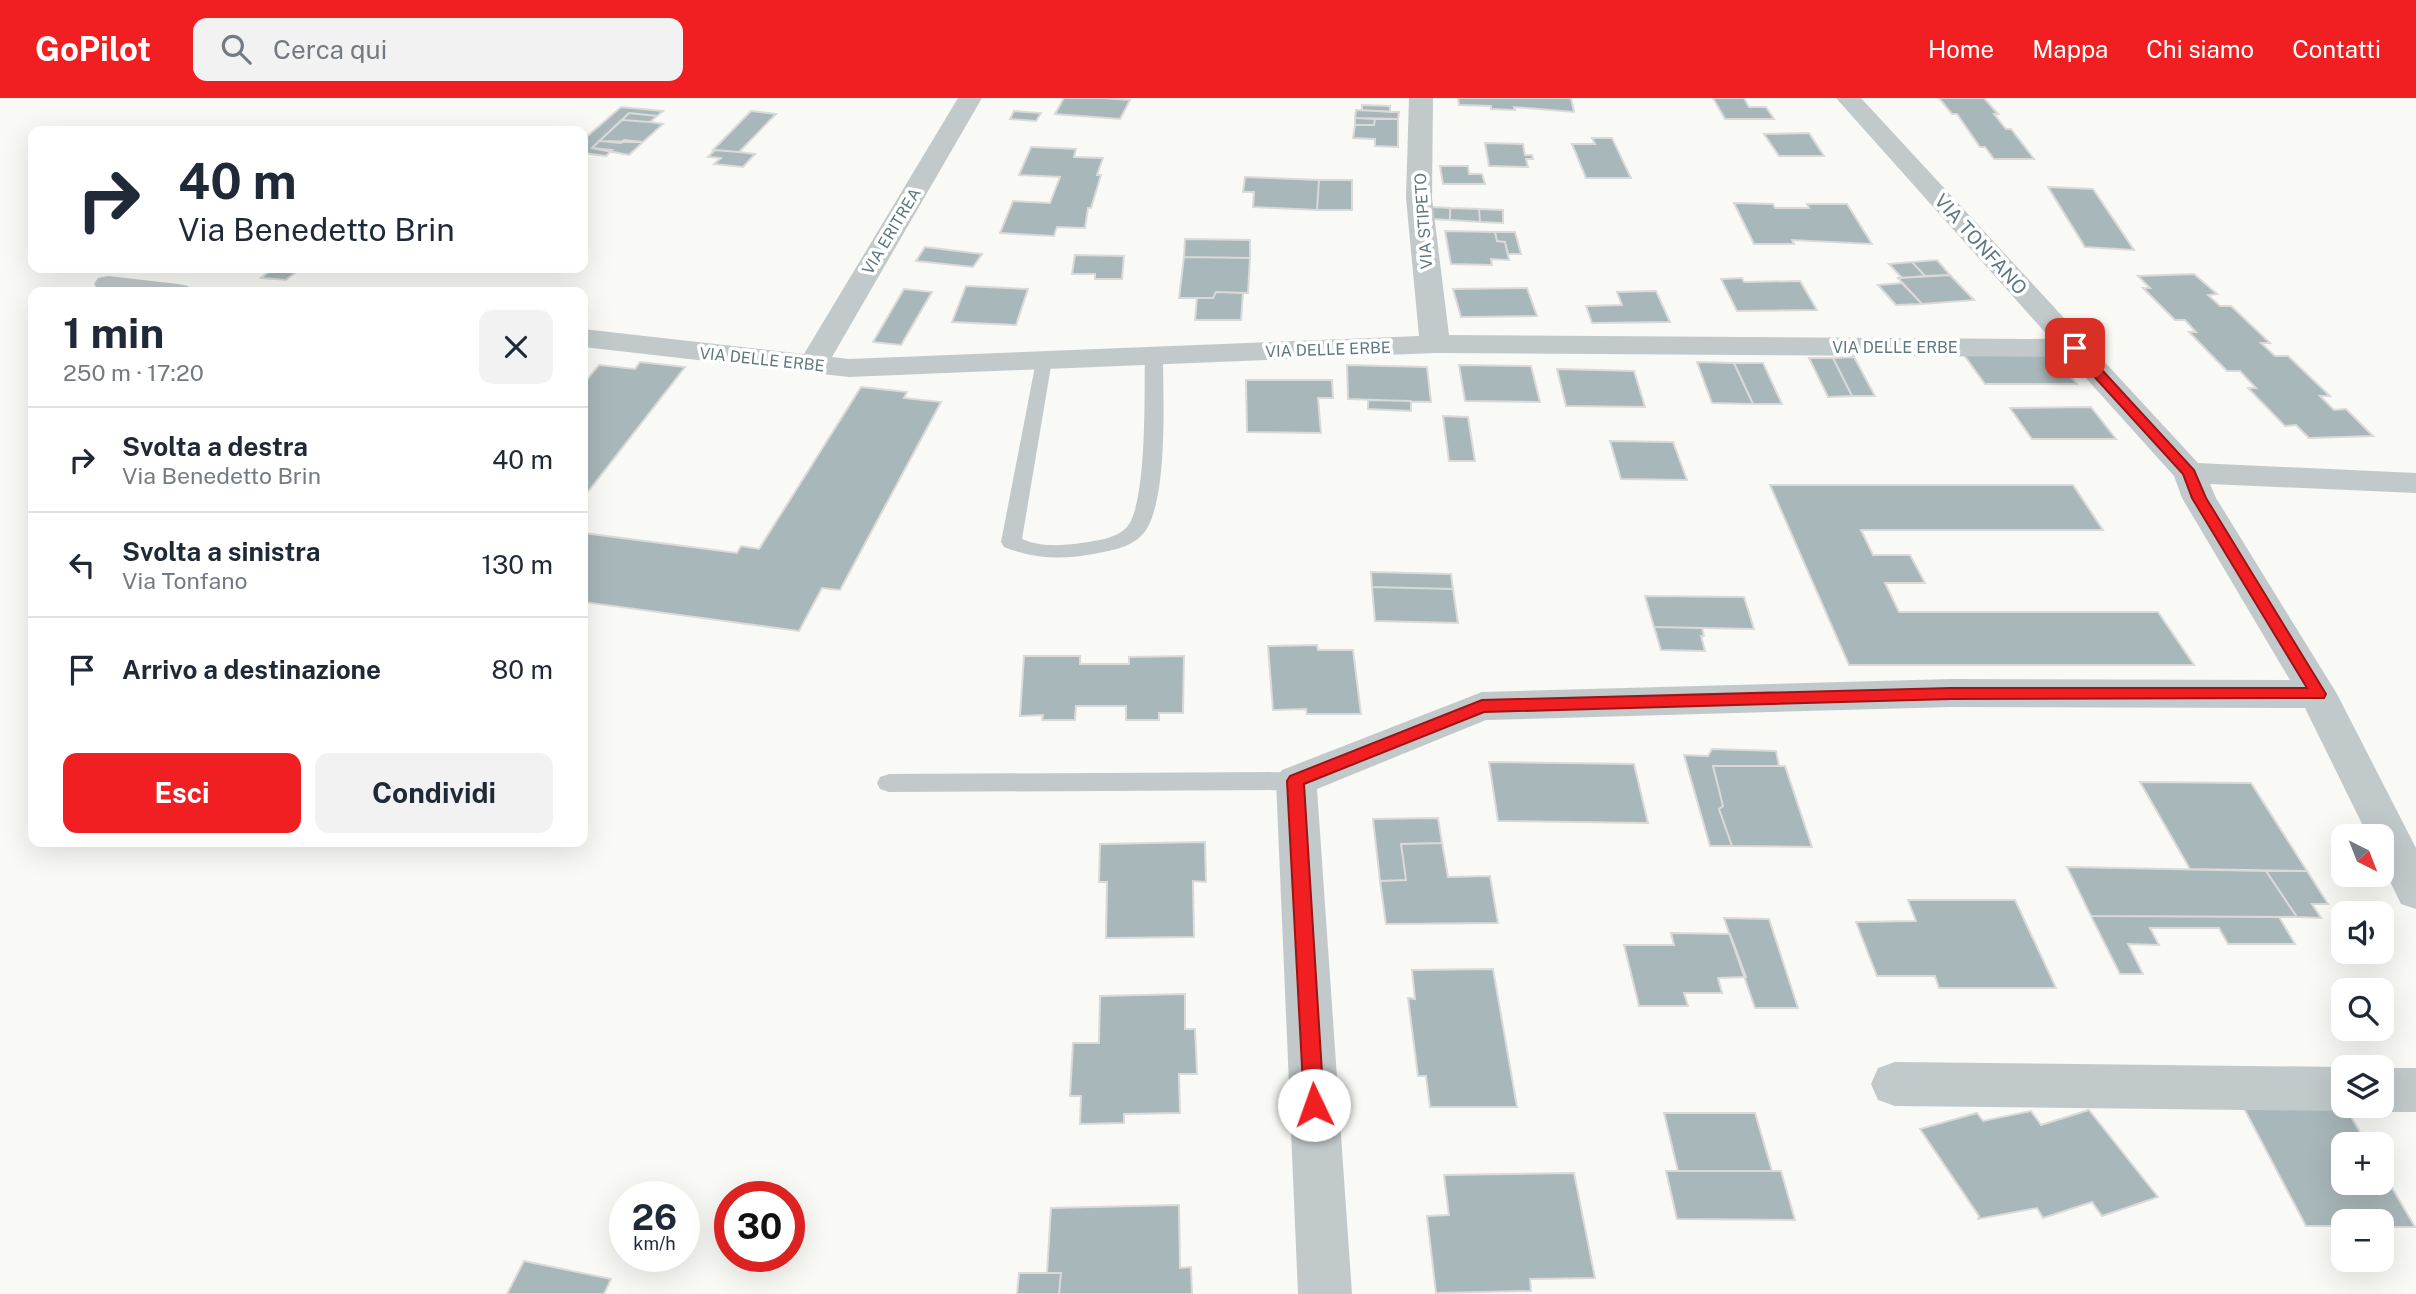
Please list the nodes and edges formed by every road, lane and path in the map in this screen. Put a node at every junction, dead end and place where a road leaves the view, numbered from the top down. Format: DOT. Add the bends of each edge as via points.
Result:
graph roads {
  1 [pos="970,98"];
  2 [pos="1421,98"];
  3 [pos="1849,98"];
  4 [pos="108,284"];
  5 [pos="134,287"];
  6 [pos="588,339"];
  7 [pos="1434,345"];
  8 [pos="2075,348"];
  9 [pos="1154,356"];
  10 [pos="1043,360"];
  11 [pos="813,365"];
  12 [pos="2189,473"];
  13 [pos="2416,483"];
  14 [pos="2318,694"];
  15 [pos="1296,781"];
  16 [pos="889,783"];
  17 [pos="2416,891"];
  18 [pos="1895,1084"];
  19 [pos="2331,1089"];
  20 [pos="2394,1090"];
  21 [pos="2416,1090"];
  22 [pos="1325,1294"];
  1 -- 11 [label="street, VIA ERITREA"];
  2 -- 7 [label="street, VIA STIPETO" via="1419,198"];
  3 -- 8 [label="street, VIA TONFANO"];
  4 -- 5 [label="street"];
  6 -- 11 [label="street, VIA DELLE ERBE"];
  7 -- 8 [label="street, VIA DELLE ERBE"];
  7 -- 9 [label="street, VIA DELLE ERBE"];
  8 -- 12 [label="street, VIA TONFANO"];
  9 -- 10 [label="street, VIA DELLE ERBE"];
  9 -- 10 [label="lane" via="1148,505 1136,529 1108,545 1060,553 1030,551 1011,542"];
  10 -- 11 [label="street, VIA DELLE ERBE" via="849,368"];
  12 -- 13 [label="street"];
  12 -- 14 [label="street, VIA TONFANO" via="2199,498"];
  14 -- 15 [label="street" via="1951,694 1482,706"];
  14 -- 17 [label="street, VIA TONFANO"];
  15 -- 16 [label="lane"];
  15 -- 22 [label="street"];
  18 -- 19 [label="street"];
  20 -- 21 [label="street"];
}
